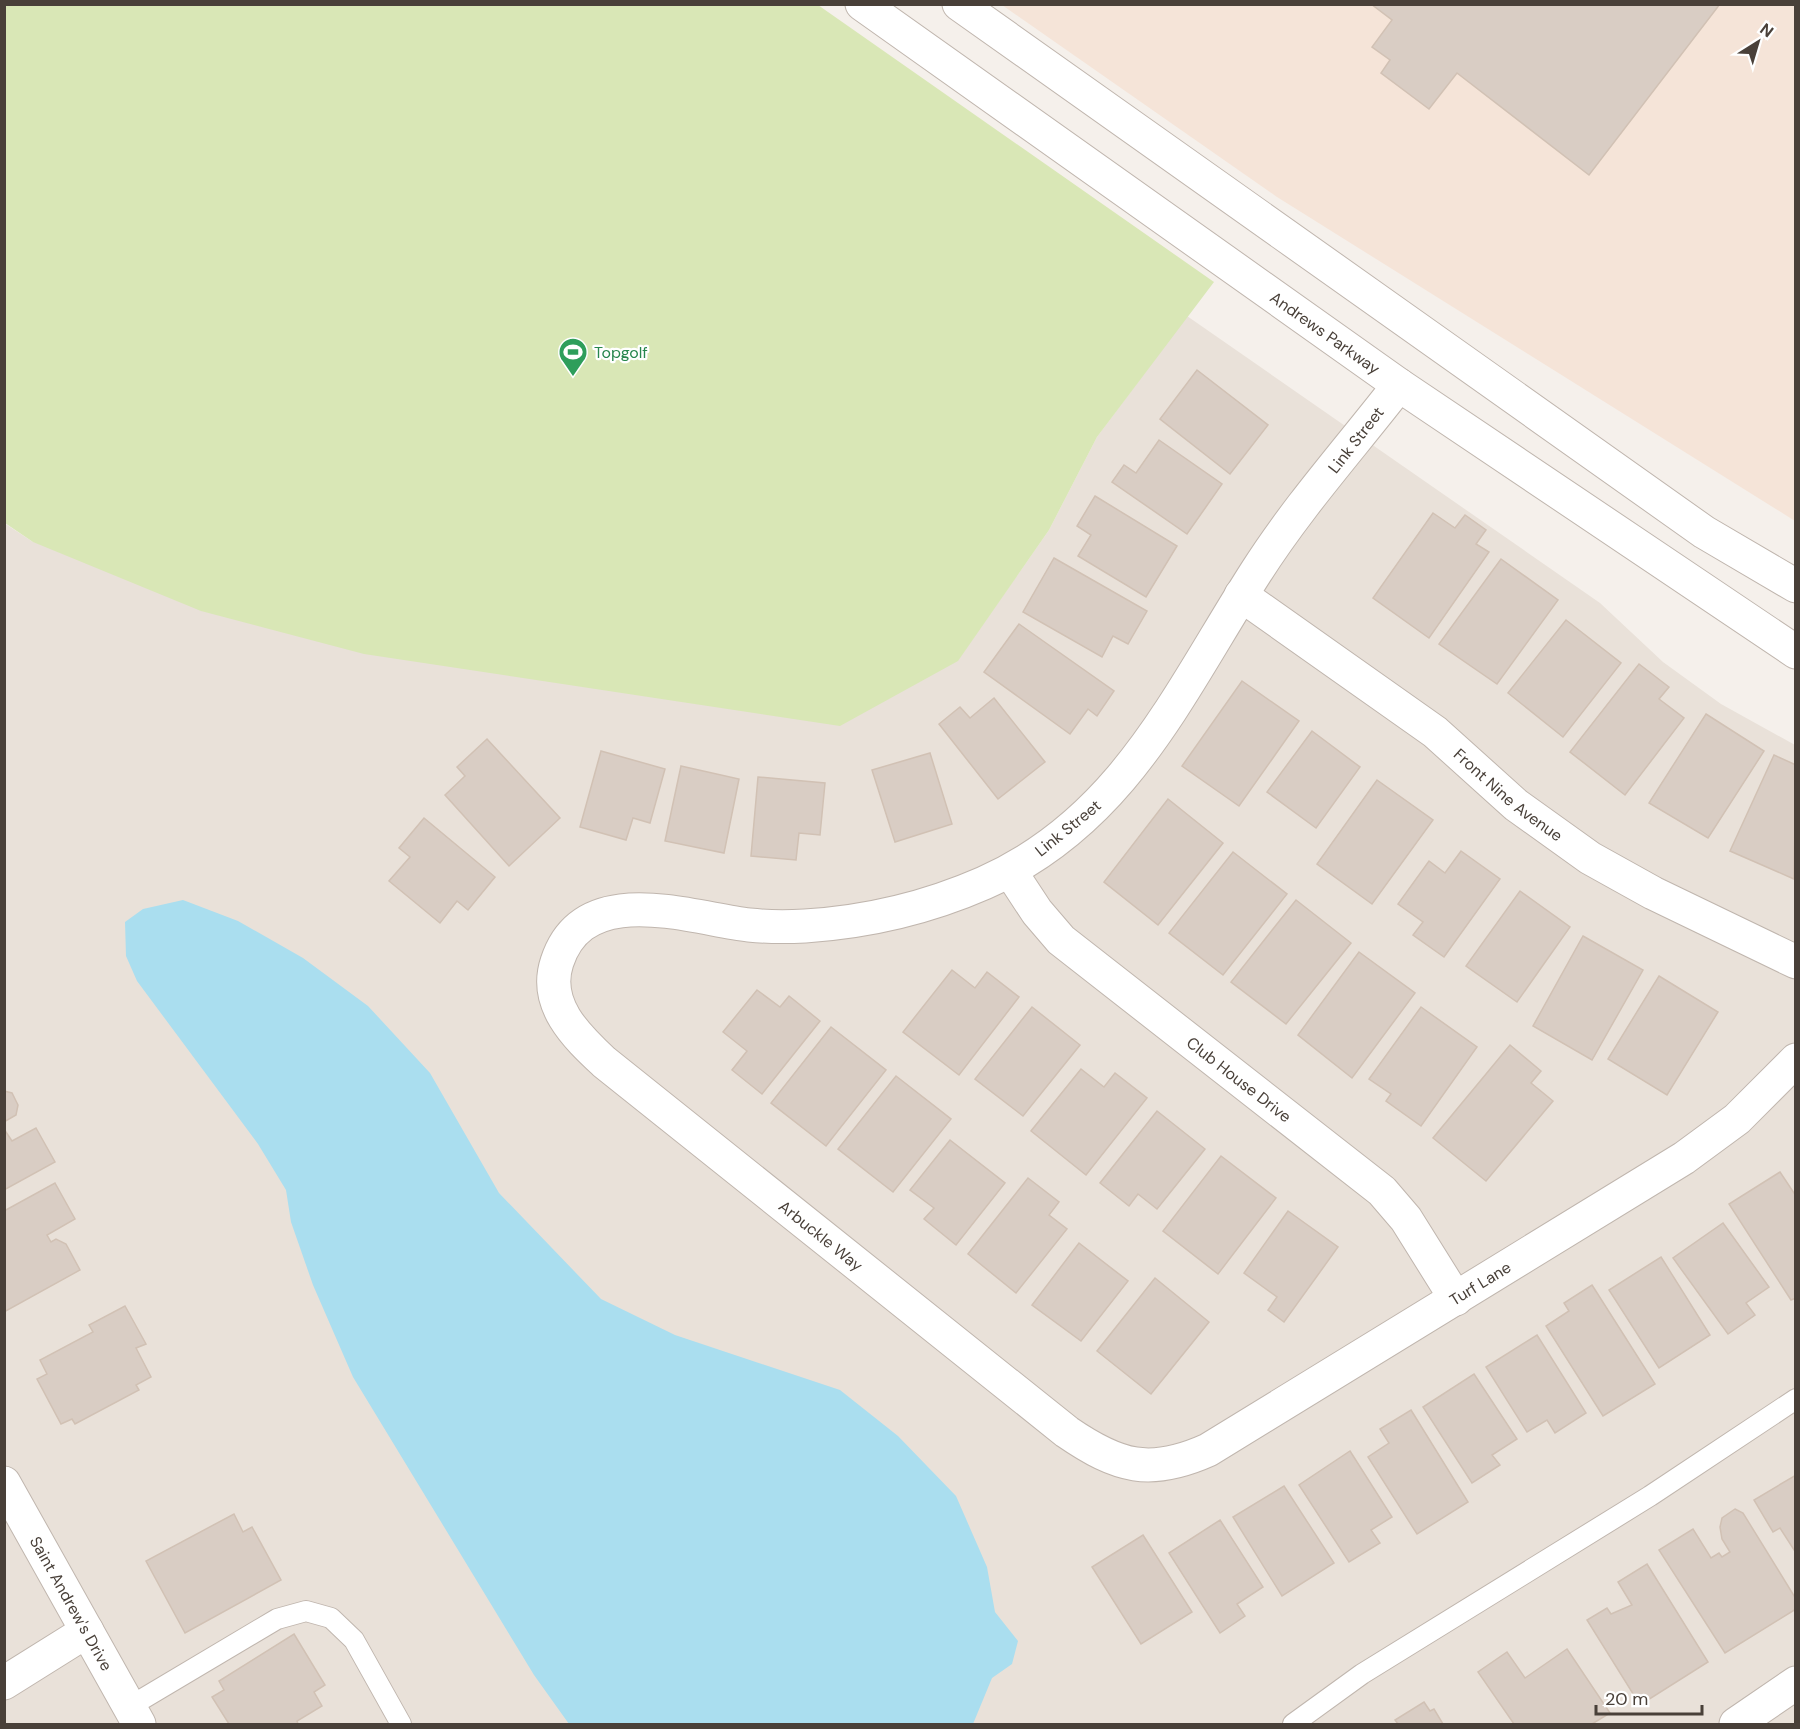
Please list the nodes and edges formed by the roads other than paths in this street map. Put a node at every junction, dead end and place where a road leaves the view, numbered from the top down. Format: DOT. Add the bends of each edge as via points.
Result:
graph roads {
  1 [pos="861,4"];
  2 [pos="959,4"];
  3 [pos="1399,386"];
  4 [pos="1796,586"];
  5 [pos="1242,596"];
  6 [pos="1796,652"];
  7 [pos="1010,871"];
  8 [pos="558,959"];
  9 [pos="1796,962"];
  10 [pos="1796,1060"];
  11 [pos="1456,1299"];
  12 [pos="1796,1399"];
  13 [pos="1143,1467"];
  14 [pos="4,1483"];
  15 [pos="87,1631"];
  16 [pos="4,1683"];
  17 [pos="1796,1683"];
  18 [pos="134,1716"];
  19 [pos="401,1725"];
  20 [pos="1293,1725"];
  21 [pos="1736,1725"];
  1 -- 3 [label="street, Andrews Parkway"];
  2 -- 4 [label="street" via="1704,532"];
  3 -- 5 [label="street, Link Street" via="1286,528"];
  3 -- 6 [label="street, Andrews Parkway"];
  5 -- 7 [label="street, Link Street" via="1166,720 1127,774 1084,819"];
  5 -- 9 [label="street, Front Nine Avenue" via="1427,725 1523,810 1590,858"];
  7 -- 8 [label="street, Link Street" via="930,904 838,923 775,927 628,909 588,921 574,933"];
  7 -- 11 [label="street, Club House Drive" via="1036,912 1061,940 1382,1191 1407,1219"];
  8 -- 13 [label="street, Arbuckle Way" via="554,988 558,1005 582,1042 604,1062 1067,1432 1105,1455"];
  10 -- 11 [label="street, Turf Lane" via="1757,1101 1709,1140"];
  11 -- 13 [label="street, Turf Lane" via="1208,1450 1174,1463"];
  12 -- 20 [label="lane" via="1650,1496 1362,1674"];
  14 -- 15 [label="street, Saint Andrew's Drive"];
  15 -- 16 [label="street"];
  15 -- 18 [label="street, Saint Andrew's Drive"];
  17 -- 21 [label="street"];
  18 -- 19 [label="lane" via="277,1619 306,1611 331,1618 354,1640"];
}
